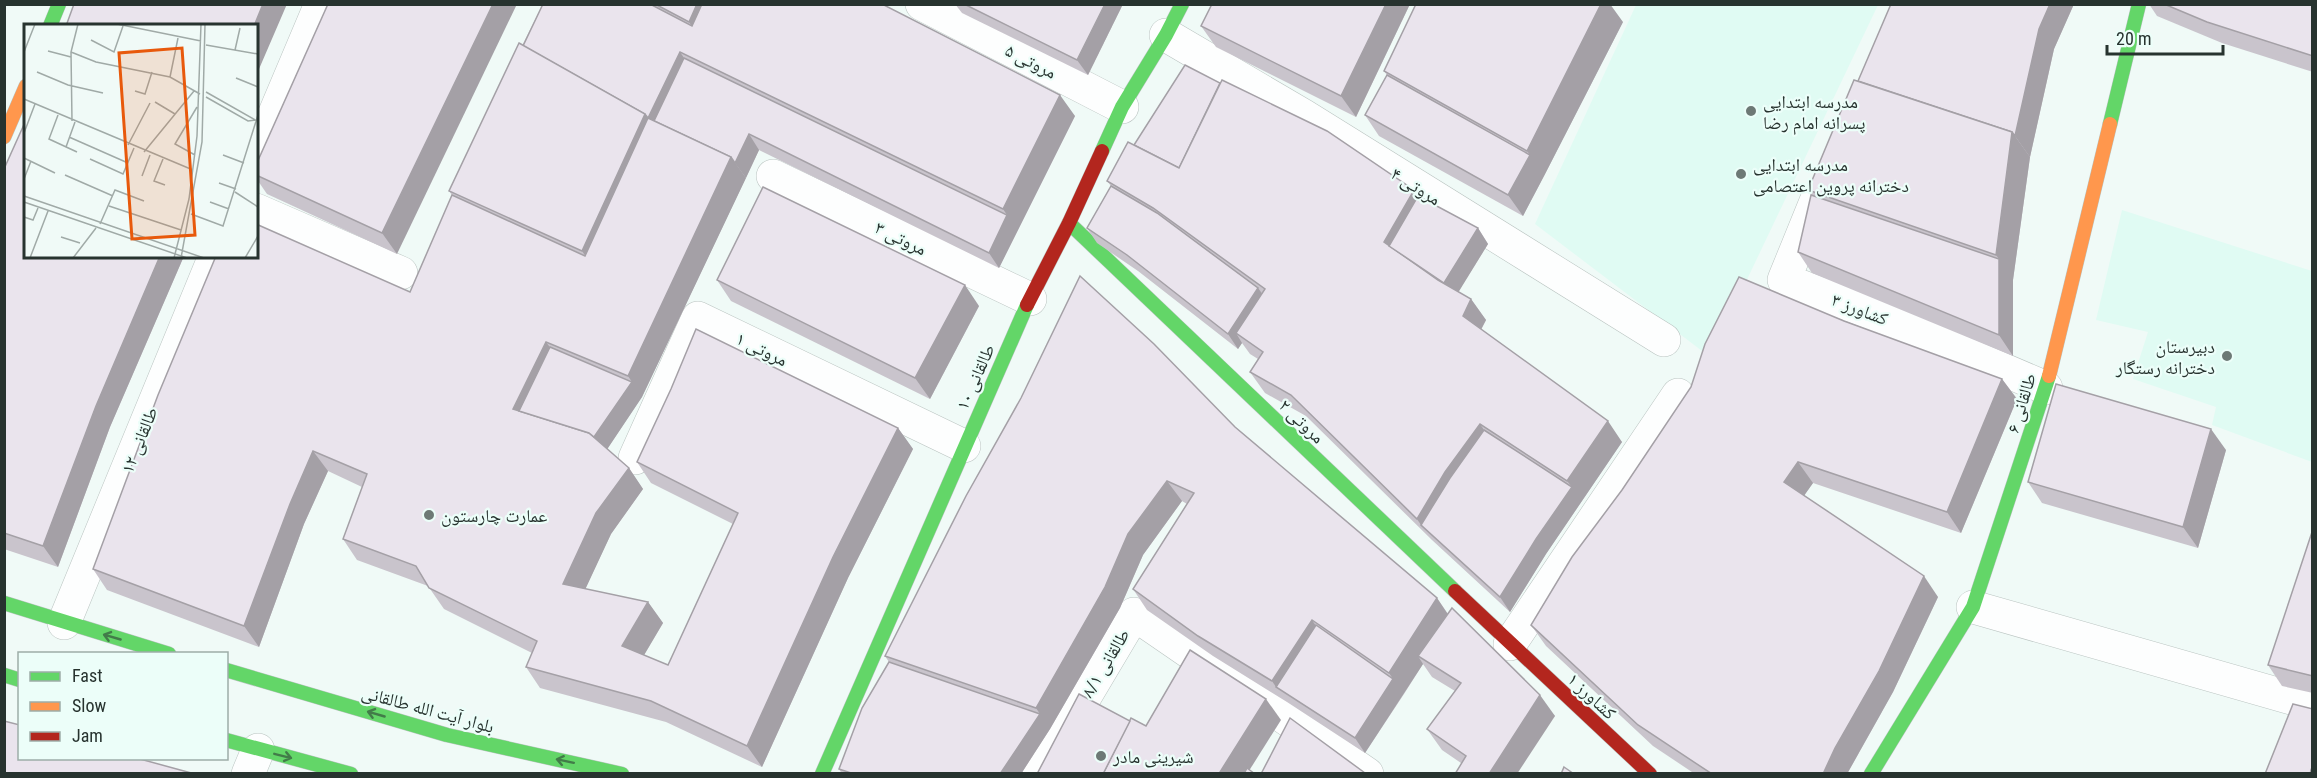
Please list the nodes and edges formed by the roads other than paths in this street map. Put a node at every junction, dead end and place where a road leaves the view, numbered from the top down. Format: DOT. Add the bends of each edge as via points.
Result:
graph roads {
  1 [pos="59,4"];
  2 [pos="321,4"];
  3 [pos="1182,4"];
  4 [pos="936,8"];
  5 [pos="2137,10"];
  6 [pos="51,24"];
  7 [pos="1166,35"];
  8 [pos="24,91"];
  9 [pos="1122,108"];
  10 [pos="4,137"];
  11 [pos="258,153"];
  12 [pos="1830,168"];
  13 [pos="773,176"];
  14 [pos="258,211"];
  15 [pos="1069,223"];
  16 [pos="214,258"];
  17 [pos="401,273"];
  18 [pos="1029,299"];
  19 [pos="1664,340"];
  20 [pos="2046,388"];
  21 [pos="1678,395"];
  22 [pos="964,446"];
  23 [pos="635,458"];
  24 [pos="4,603"];
  25 [pos="1973,607"];
  26 [pos="64,623"];
  27 [pos="1509,644"];
  28 [pos="162,652"];
  29 [pos="228,671"];
  30 [pos="2313,704"];
  31 [pos="228,742"];
  32 [pos="253,762"];
  33 [pos="351,774"];
  34 [pos="622,774"];
  35 [pos="822,774"];
  36 [pos="1039,774"];
  37 [pos="1367,774"];
  38 [pos="1650,774"];
  39 [pos="1871,774"];
  1 -- 6 [label="street"];
  2 -- 11 [label="street"];
  3 -- 7 [label="street, طالقانی ۱۰"];
  4 -- 9 [label="street, مروتی ۵"];
  5 -- 20 [label="street, طالقانی ۶"];
  7 -- 9 [label="street, طالقانی ۱۰"];
  7 -- 19 [label="street, مروتی ۴" via="1304,116"];
  8 -- 10 [label="street"];
  9 -- 15 [label="street, طالقانی ۱۰"];
  12 -- 20 [label="street, کشاورز ۳" via="1784,280"];
  13 -- 18 [label="street, مروتی ۳"];
  14 -- 17 [label="street"];
  15 -- 18 [label="street, طالقانی ۱۰"];
  15 -- 27 [label="street, مروتی ۲"];
  16 -- 26 [label="street, طالقانی ۱۲"];
  18 -- 22 [label="street, طالقانی ۱۰"];
  20 -- 25 [label="street, طالقانی ۶"];
  21 -- 27 [label="street"];
  22 -- 23 [label="street, مروتی ۱" via="698,318"];
  22 -- 35 [label="street, طالقانی ۱۰"];
  24 -- 26 [label="street"];
  25 -- 30 [label="street"];
  25 -- 39 [label="street, طالقانی ۶"];
  28 -- 26 [label="street, one-way"];
  27 -- 38 [label="street, کشاورز ۱"];
  34 -- 29 [label="street, بلوار آیت الله طالقانی, one-way" via="447,735"];
  31 -- 32 [label="street"];
  32 -- 33 [label="street, one-way"];
  36 -- 37 [label="street, طالقانی ۸/۱" via="1134,614"];
}
